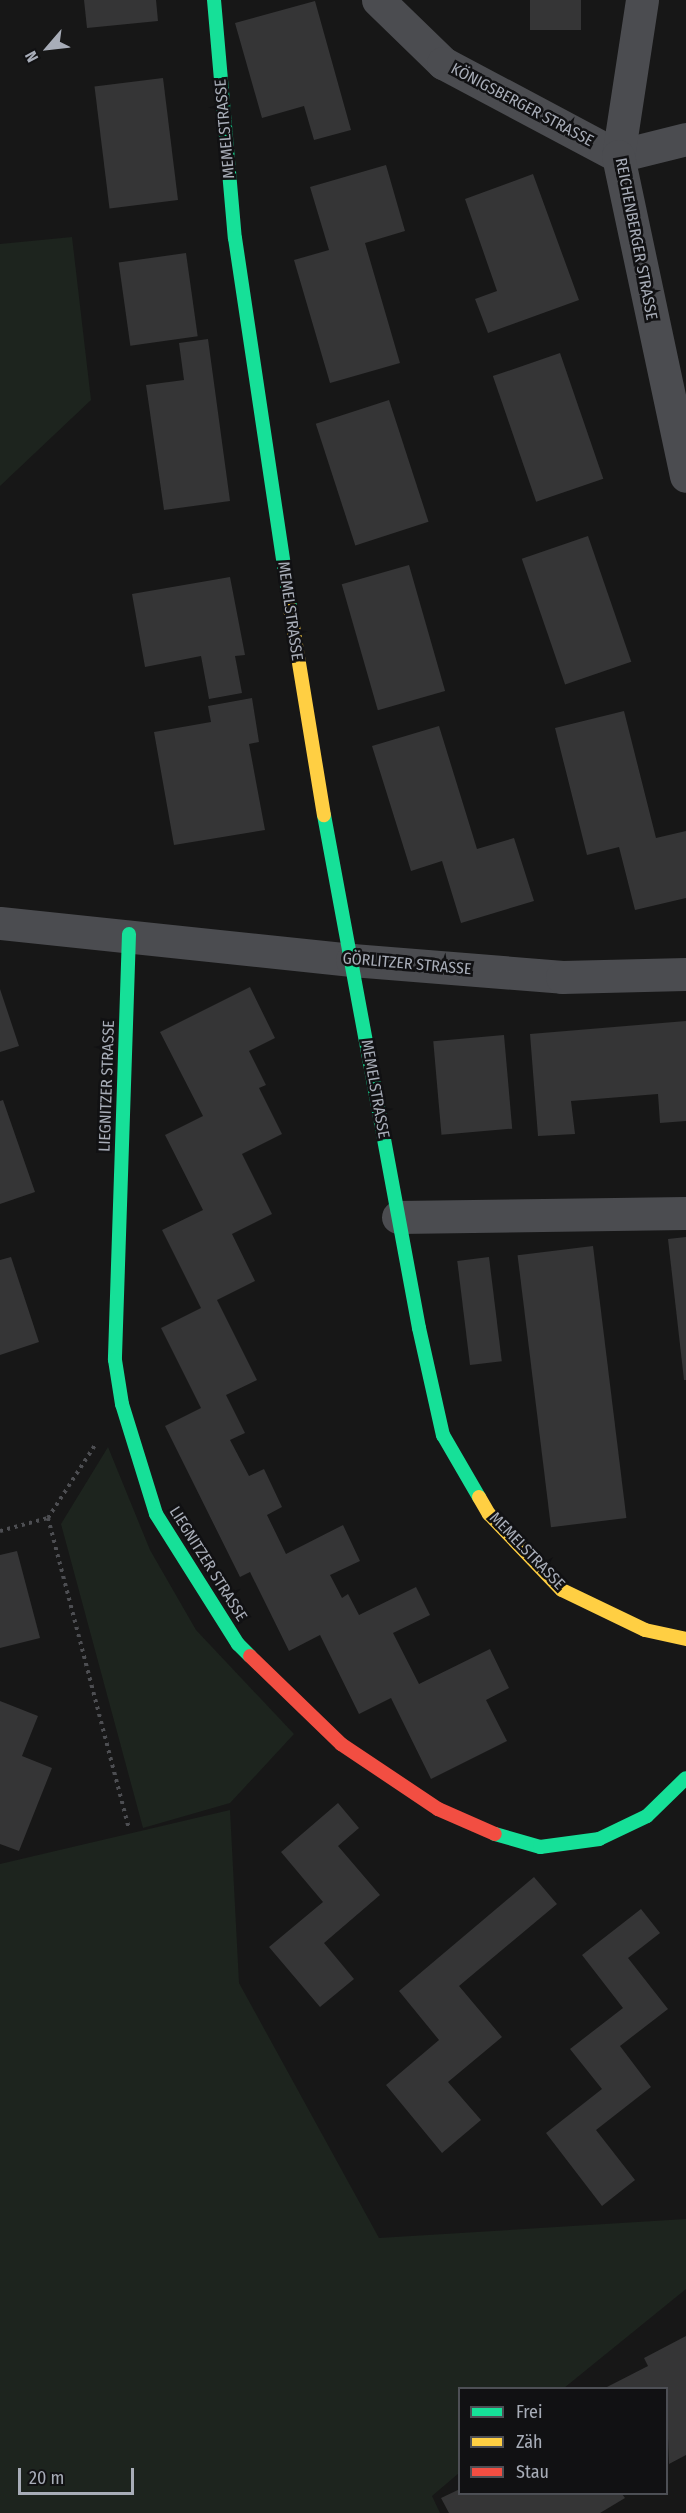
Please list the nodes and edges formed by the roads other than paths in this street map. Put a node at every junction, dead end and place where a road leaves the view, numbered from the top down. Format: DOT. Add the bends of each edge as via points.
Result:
graph roads {
  1 [pos="214,0"];
  2 [pos="378,0"];
  3 [pos="642,0"];
  4 [pos="686,139"];
  5 [pos="618,156"];
  6 [pos="686,476"];
  7 [pos="0,923"];
  8 [pos="129,934"];
  9 [pos="352,960"];
  10 [pos="686,974"];
  11 [pos="686,1213"];
  12 [pos="398,1217"];
  13 [pos="686,1639"];
  14 [pos="686,1778"];
  1 -- 9 [label="street, MEMELSTRASSE" via="237,250 307,720"];
  2 -- 5 [label="street, KÖNIGSBERGER STRASSE" via="443,63"];
  3 -- 5 [label="street, REICHENBERGER STRASSE"];
  4 -- 5 [label="street"];
  5 -- 6 [label="street, REICHENBERGER STRASSE"];
  7 -- 8 [label="street, GÖRLITZER STRASSE"];
  8 -- 9 [label="street, GÖRLITZER STRASSE"];
  8 -- 14 [label="street, LIEGNITZER STRASSE" via="115,1360 122,1404 156,1514 238,1644 341,1744 438,1809 496,1836 540,1847 599,1839 647,1816"];
  9 -- 10 [label="street, GÖRLITZER STRASSE" via="562,977"];
  9 -- 12 [label="street, MEMELSTRASSE"];
  11 -- 12 [label="street"];
  12 -- 13 [label="street, MEMELSTRASSE" via="443,1434 489,1514 562,1590 645,1630"];
}
